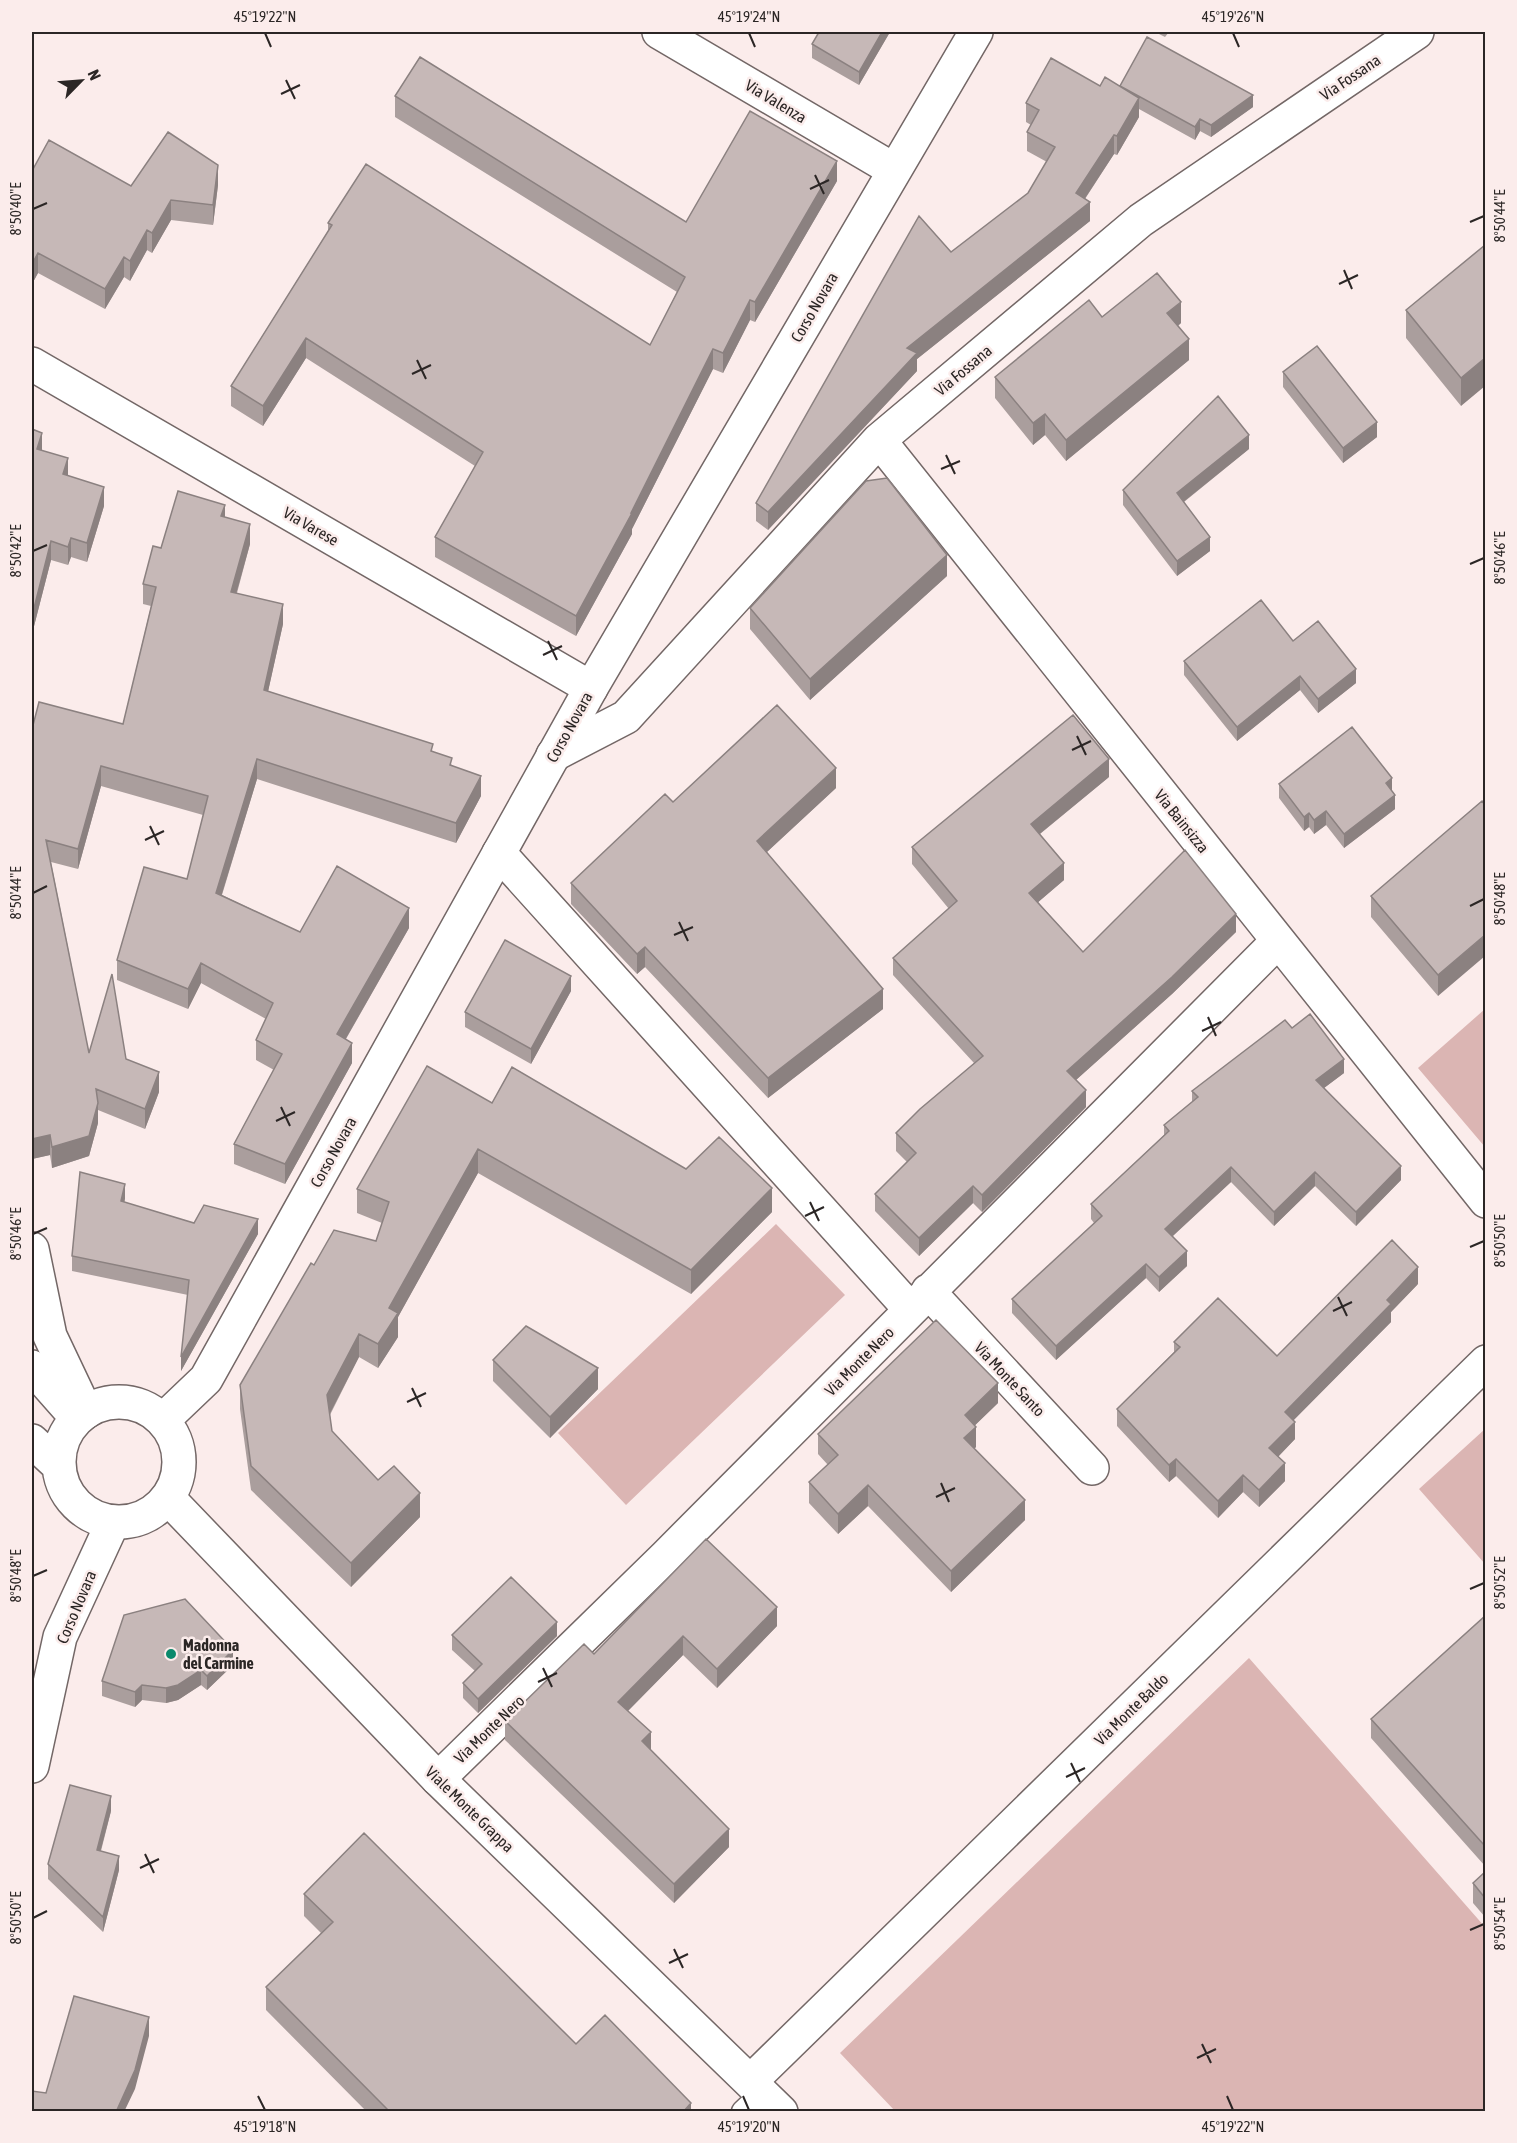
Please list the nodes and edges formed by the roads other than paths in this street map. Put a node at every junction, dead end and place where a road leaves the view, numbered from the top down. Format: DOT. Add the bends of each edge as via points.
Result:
graph roads {
  1 [pos="659,32"];
  2 [pos="976,32"];
  3 [pos="1417,32"];
  4 [pos="894,170"];
  5 [pos="32,364"];
  6 [pos="879,440"];
  7 [pos="591,687"];
  8 [pos="553,755"];
  9 [pos="499,853"];
  10 [pos="1278,941"];
  11 [pos="1485,1201"];
  12 [pos="32,1249"];
  13 [pos="919,1300"];
  14 [pos="1485,1362"];
  15 [pos="32,1367"];
  16 [pos="82,1415"];
  17 [pos="163,1420"];
  18 [pos="32,1441"];
  19 [pos="59,1466"];
  20 [pos="1092,1468"];
  21 [pos="168,1498"];
  22 [pos="113,1522"];
  23 [pos="32,1766"];
  24 [pos="438,1779"];
  25 [pos="760,2099"];
  1 -- 4 [label="street, Via Valenza"];
  2 -- 4 [label="street, Corso Novara"];
  3 -- 6 [label="street, Via Fossana" via="1141,220"];
  4 -- 7 [label="street, Corso Novara"];
  5 -- 7 [label="street, Via Varese"];
  6 -- 8 [label="street, Via Fossana" via="626,717"];
  6 -- 10 [label="street, Via Bainsizza"];
  7 -- 8 [label="street, Corso Novara"];
  8 -- 9 [label="street, Corso Novara"];
  9 -- 13 [label="street, Via Monte Santo"];
  9 -- 17 [label="street, Corso Novara" via="207,1379"];
  10 -- 11 [label="street, Via Bainsizza"];
  10 -- 13 [label="street, Via Monte Nero"];
  12 -- 16 [label="street" via="50,1336"];
  13 -- 20 [label="street, Via Monte Santo"];
  13 -- 24 [label="street, Via Monte Nero"];
  14 -- 25 [label="street, Via Monte Baldo"];
  15 -- 16 [label="street"];
  16 -- 17 [label="street" via="101,1404 118,1401 134,1403"];
  16 -- 19 [label="street" via="66,1432"];
  17 -- 21 [label="street" via="175,1438 180,1458 177,1479"];
  18 -- 19 [label="street"];
  19 -- 22 [label="street" via="64,1487 76,1504 93,1516"];
  21 -- 22 [label="street" via="144,1518"];
  21 -- 24 [label="street, Viale Monte Grappa"];
  22 -- 23 [label="street, Corso Novara" via="60,1637"];
  24 -- 25 [label="street, Viale Monte Grappa"];
}
